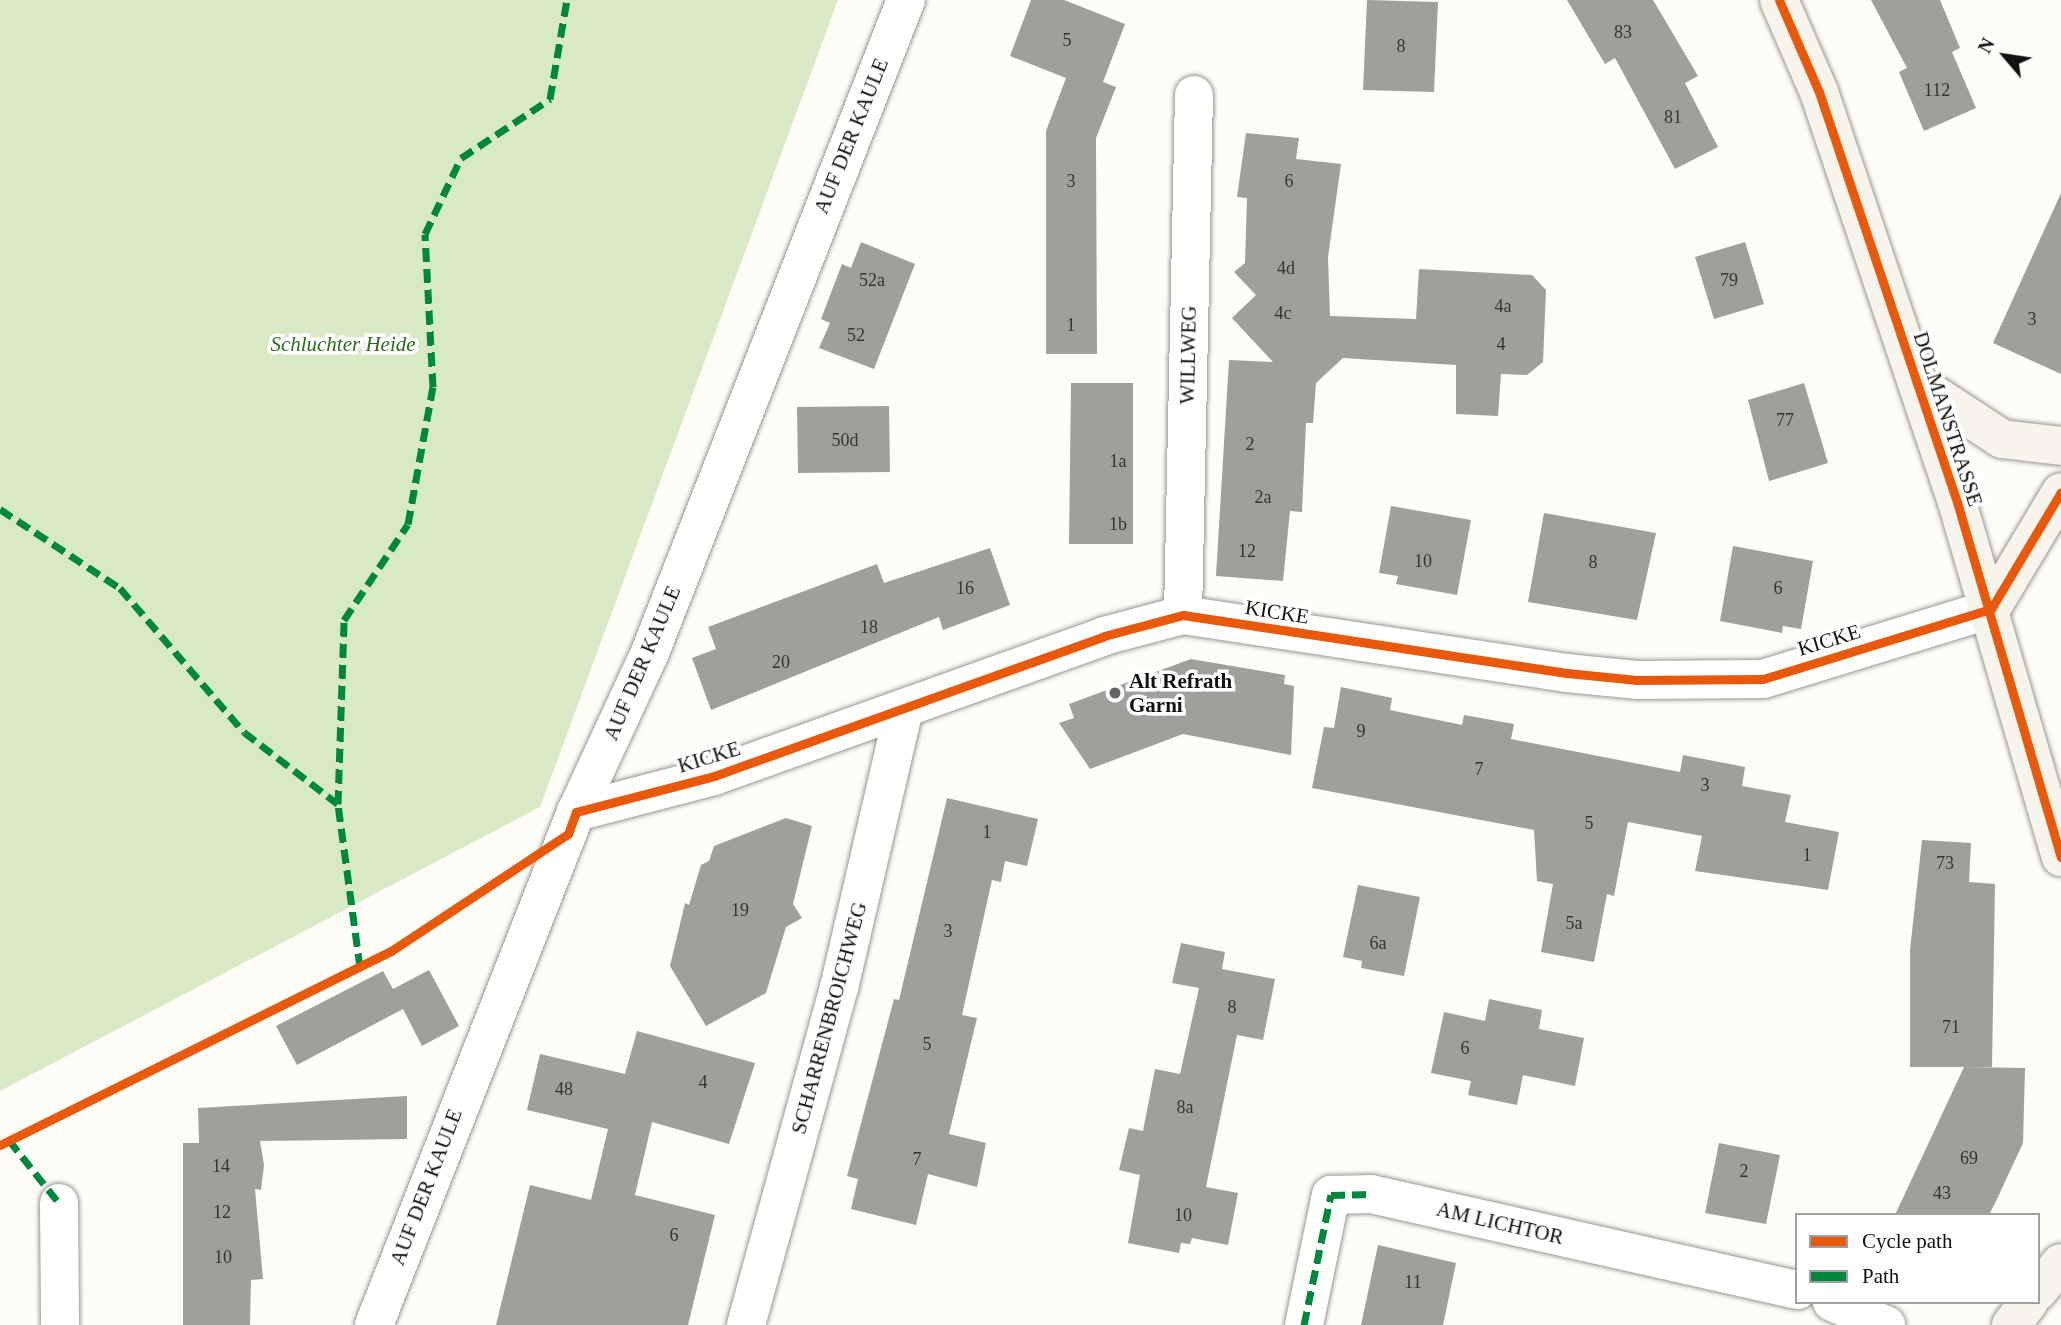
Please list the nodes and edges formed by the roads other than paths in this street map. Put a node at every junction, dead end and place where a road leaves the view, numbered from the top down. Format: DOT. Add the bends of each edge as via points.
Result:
graph roads {
  1 [pos="906,0"];
  2 [pos="1779,0"];
  3 [pos="1194,96"];
  4 [pos="1918,384"];
  5 [pos="2061,446"];
  6 [pos="2061,492"];
  7 [pos="1991,609"];
  8 [pos="1183,615"];
  9 [pos="904,708"];
  10 [pos="576,813"];
  11 [pos="2061,857"];
  12 [pos="60,1203"];
  13 [pos="2061,1263"];
  14 [pos="2040,1289"];
  15 [pos="1795,1290"];
  16 [pos="1837,1304"];
  17 [pos="2027,1304"];
  18 [pos="60,1325"];
  19 [pos="374,1325"];
  20 [pos="746,1325"];
  21 [pos="1304,1325"];
  22 [pos="1886,1325"];
  23 [pos="2011,1325"];
  1 -- 10 [label="street, AUF DER KAULE" via="649,655"];
  2 -- 4 [label="main road, DOLMANSTRASSE" via="1819,92"];
  3 -- 8 [label="street, WILLWEG"];
  4 -- 5 [label="main road" via="2002,439"];
  4 -- 7 [label="main road, DOLMANSTRASSE"];
  6 -- 7 [label="main road"];
  7 -- 8 [label="street, KICKE" via="1751,679 1637,680 1480,663"];
  7 -- 11 [label="main road, DOLMANSTRASSE"];
  8 -- 9 [label="street, KICKE" via="1104,636"];
  9 -- 10 [label="street, KICKE" via="714,776"];
  9 -- 20 [label="street, SCHARRENBROICHWEG" via="839,988"];
  10 -- 19 [label="street, AUF DER KAULE"];
  12 -- 18 [label="street"];
  13 -- 14 [label="main road"];
  15 -- 21 [label="street, AM LICHTOR" via="1371,1194 1331,1195"];
  16 -- 22 [label="street"];
  17 -- 23 [label="main road"];
}
